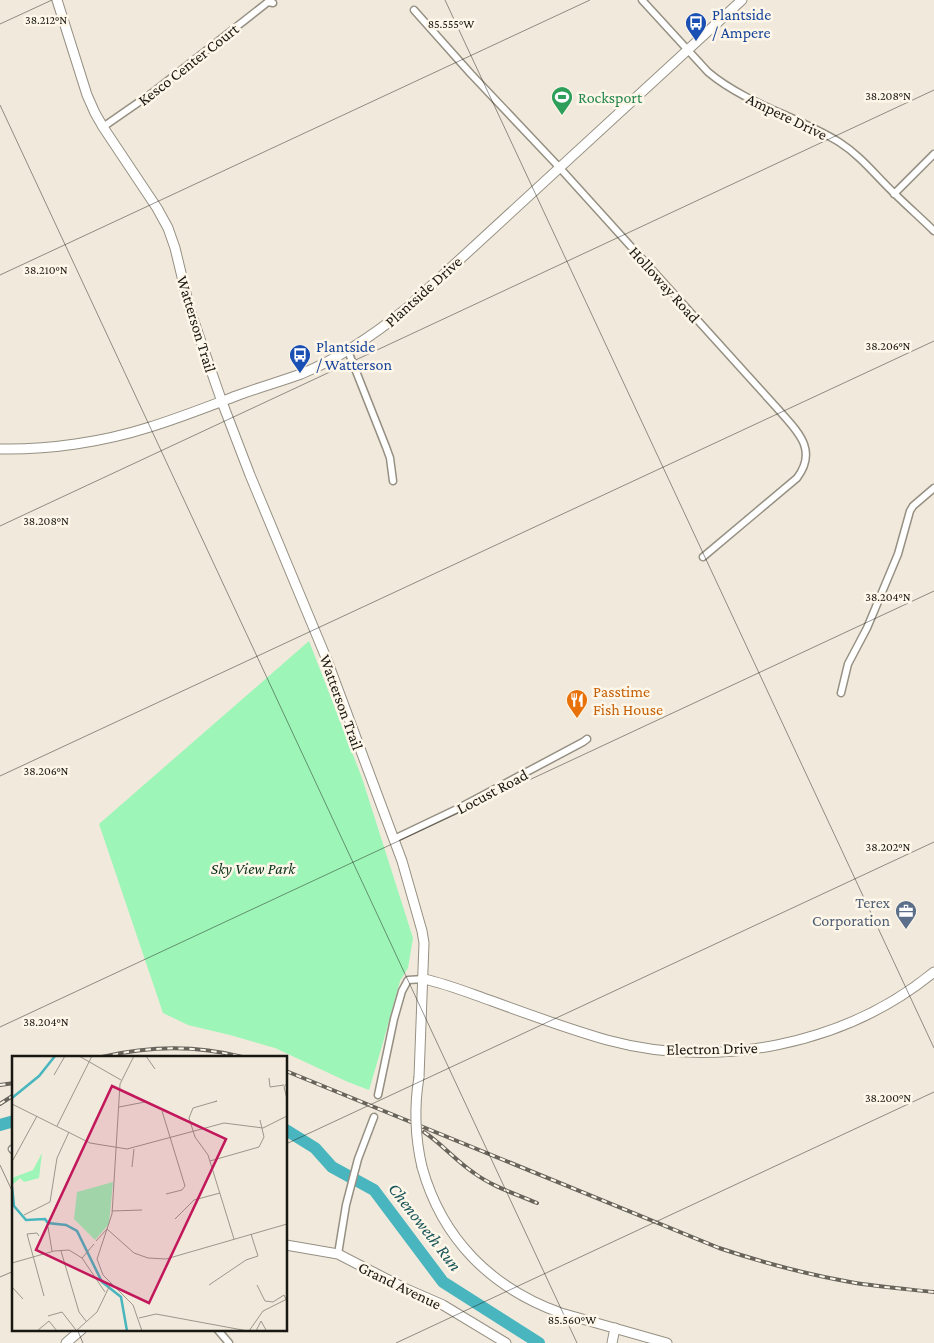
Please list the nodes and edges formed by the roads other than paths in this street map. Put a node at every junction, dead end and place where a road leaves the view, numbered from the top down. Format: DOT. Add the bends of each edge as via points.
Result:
graph roads {
  1 [pos="57,0"];
  2 [pos="642,0"];
  3 [pos="742,0"];
  4 [pos="273,3"];
  5 [pos="414,10"];
  6 [pos="688,50"];
  7 [pos="103,128"];
  8 [pos="934,154"];
  9 [pos="559,167"];
  10 [pos="894,194"];
  11 [pos="934,231"];
  12 [pos="348,351"];
  13 [pos="222,402"];
  14 [pos="0,449"];
  15 [pos="393,481"];
  16 [pos="934,488"];
  17 [pos="704,557"];
  18 [pos="841,693"];
  19 [pos="588,739"];
  20 [pos="394,839"];
  21 [pos="934,972"];
  22 [pos="424,979"];
  23 [pos="378,1096"];
  24 [pos="374,1117"];
  25 [pos="288,1246"];
  26 [pos="338,1254"];
  27 [pos="615,1328"];
  28 [pos="81,1330"];
  29 [pos="218,1330"];
  30 [pos="66,1343"];
  31 [pos="229,1343"];
  32 [pos="506,1343"];
  33 [pos="612,1343"];
  34 [pos="667,1343"];
  1 -- 7 [label="street, Watterson Trail" via="87,95"];
  2 -- 6 [label="street, Ampere Drive"];
  3 -- 6 [label="street, Plantside Drive"];
  4 -- 7 [label="street, Kesco Center Court" via="268,2"];
  5 -- 9 [label="street, Holloway Road"];
  6 -- 9 [label="street, Plantside Drive"];
  6 -- 10 [label="street, Ampere Drive" via="708,72 730,88 817,130 853,152"];
  7 -- 13 [label="street, Watterson Trail" via="168,228 190,310"];
  8 -- 10 [label="street"];
  9 -- 12 [label="street, Plantside Drive" via="407,308"];
  9 -- 17 [label="street, Holloway Road" via="804,442 805,465 797,478"];
  10 -- 11 [label="street, Ampere Drive"];
  12 -- 13 [label="street, Plantside Drive" via="300,374"];
  12 -- 15 [label="street" via="390,458"];
  13 -- 14 [label="street, Plantside Drive" via="123,434 54,447"];
  13 -- 20 [label="street, Watterson Trail" via="328,660"];
  16 -- 18 [label="street" via="910,511 898,554 848,664"];
  19 -- 20 [label="street, Locust Road"];
  20 -- 22 [label="street, Watterson Trail" via="422,931"];
  21 -- 22 [label="street, Electron Drive" via="906,993 841,1026 766,1047 698,1052 674,1052 609,1040"];
  22 -- 23 [label="street" via="408,980 402,990"];
  22 -- 27 [label="street, Watterson Trail, bridge" via="416,1107 418,1144 432,1196 449,1228 484,1270 513,1291 546,1308"];
  24 -- 26 [label="street" via="355,1169"];
  25 -- 26 [label="street, Grand Avenue"];
  26 -- 32 [label="street, Grand Avenue" via="443,1305"];
  27 -- 33 [label="street"];
  27 -- 34 [label="street, Watterson Trail"];
  28 -- 30 [label="street"];
  29 -- 31 [label="street"];
}
